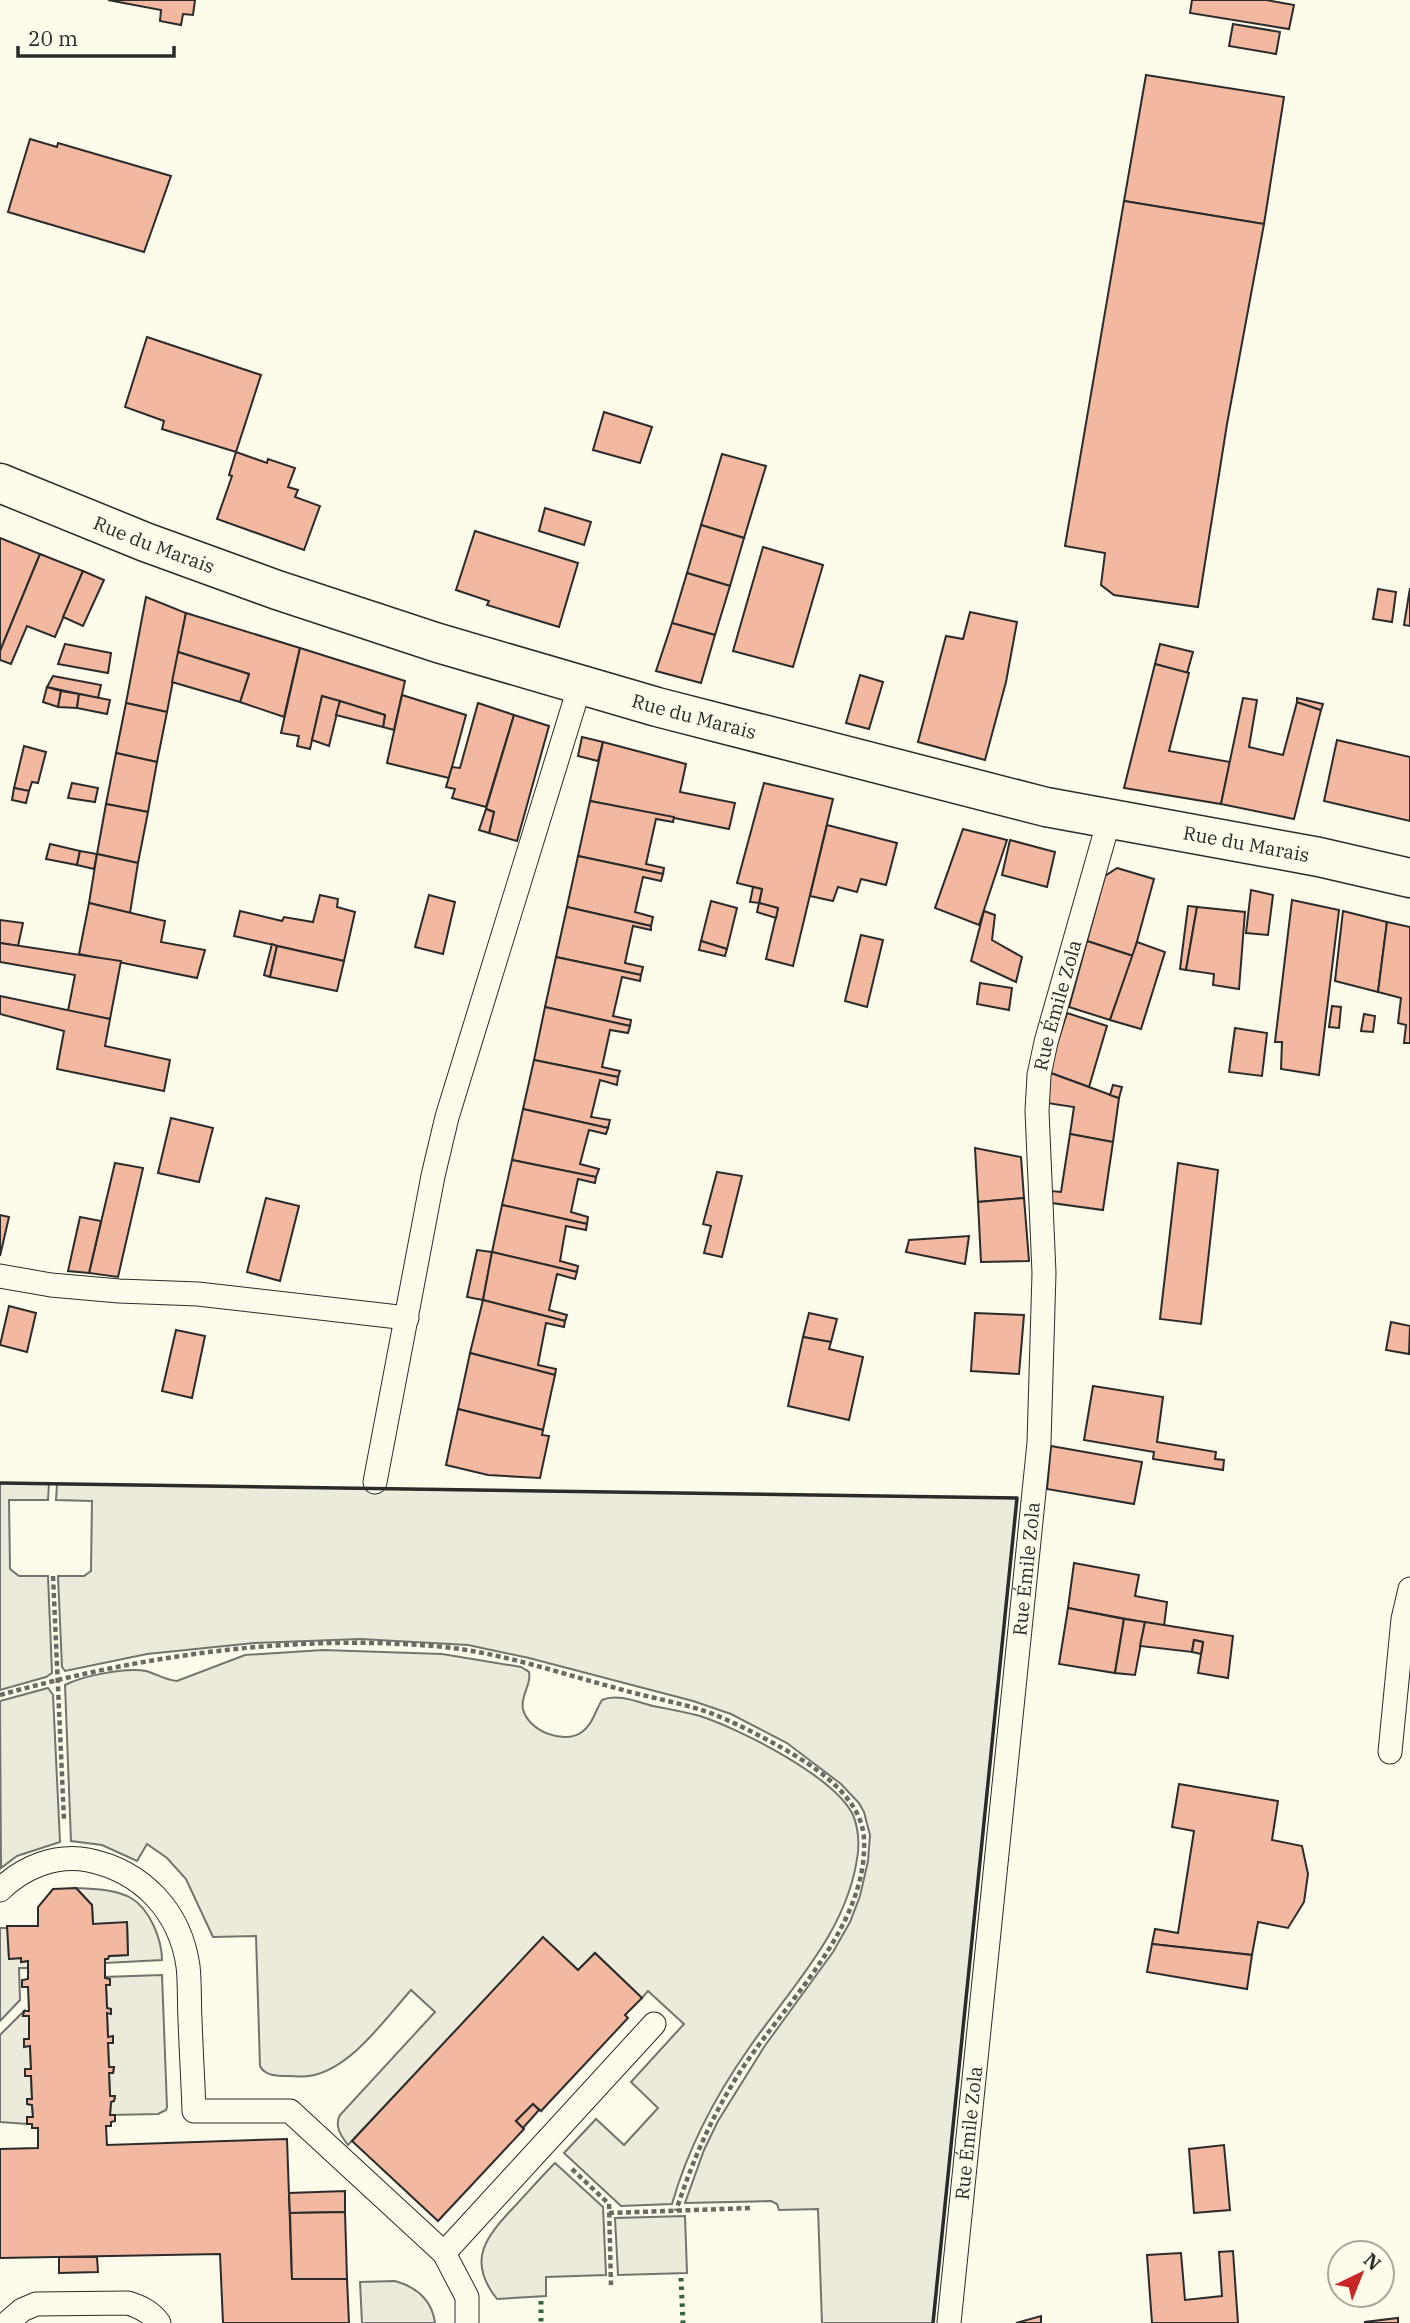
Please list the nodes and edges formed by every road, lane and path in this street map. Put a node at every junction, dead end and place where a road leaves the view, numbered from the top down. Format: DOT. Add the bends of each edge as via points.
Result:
graph roads {
  1 [pos="0,482"];
  2 [pos="580,685"];
  3 [pos="1109,820"];
  4 [pos="1410,878"];
  5 [pos="0,1276"];
  6 [pos="407,1318"];
  7 [pos="374,1482"];
  8 [pos="53,1576"];
  9 [pos="1410,1588"];
  10 [pos="57,1680"];
  11 [pos="0,1695"];
  12 [pos="1390,1752"];
  13 [pos="66,1859"];
  14 [pos="0,1890"];
  15 [pos="654,2024"];
  16 [pos="545,2143"];
  17 [pos="751,2208"];
  18 [pos="677,2211"];
  19 [pos="609,2213"];
  20 [pos="444,2253"];
  21 [pos="611,2285"];
  22 [pos="7,2323"];
  23 [pos="159,2323"];
  24 [pos="467,2323"];
  25 [pos="949,2323"];
  1 -- 2 [label="street, Rue du Marais" via="277,590"];
  2 -- 3 [label="street, Rue du Marais" via="835,755"];
  2 -- 6 [label="lane" via="447,1117"];
  3 -- 4 [label="street, Rue du Marais"];
  3 -- 25 [label="lane, Rue Émile Zola" via="1045,1042 1040,1075 1037,1111 1044,1273 1039,1443"];
  5 -- 6 [label="lane" via="64,1287 198,1294"];
  6 -- 7 [label="lane"];
  8 -- 10 [label="path"];
  9 -- 12 [label="lane"];
  10 -- 11 [label="path"];
  10 -- 13 [label="path"];
  10 -- 18 [label="path" via="127,1664 242,1649 361,1644 444,1647 707,1712 794,1754 837,1787 853,1804 864,1835 861,1872 851,1904 829,1948 726,2096 693,2160"];
  13 -- 14 [label="lane" via="27,1869"];
  13 -- 20 [label="lane" via="106,1864 128,1873 148,1887 174,1922 188,1967 194,2111 290,2110"];
  15 -- 16 [label="lane"];
  16 -- 19 [label="path" via="609,2204"];
  16 -- 20 [label="lane"];
  17 -- 18 [label="path"];
  18 -- 19 [label="path"];
  19 -- 21 [label="path"];
  20 -- 24 [label="lane" via="467,2297"];
  22 -- 23 [label="lane" via="36,2304 128,2303"];
}
